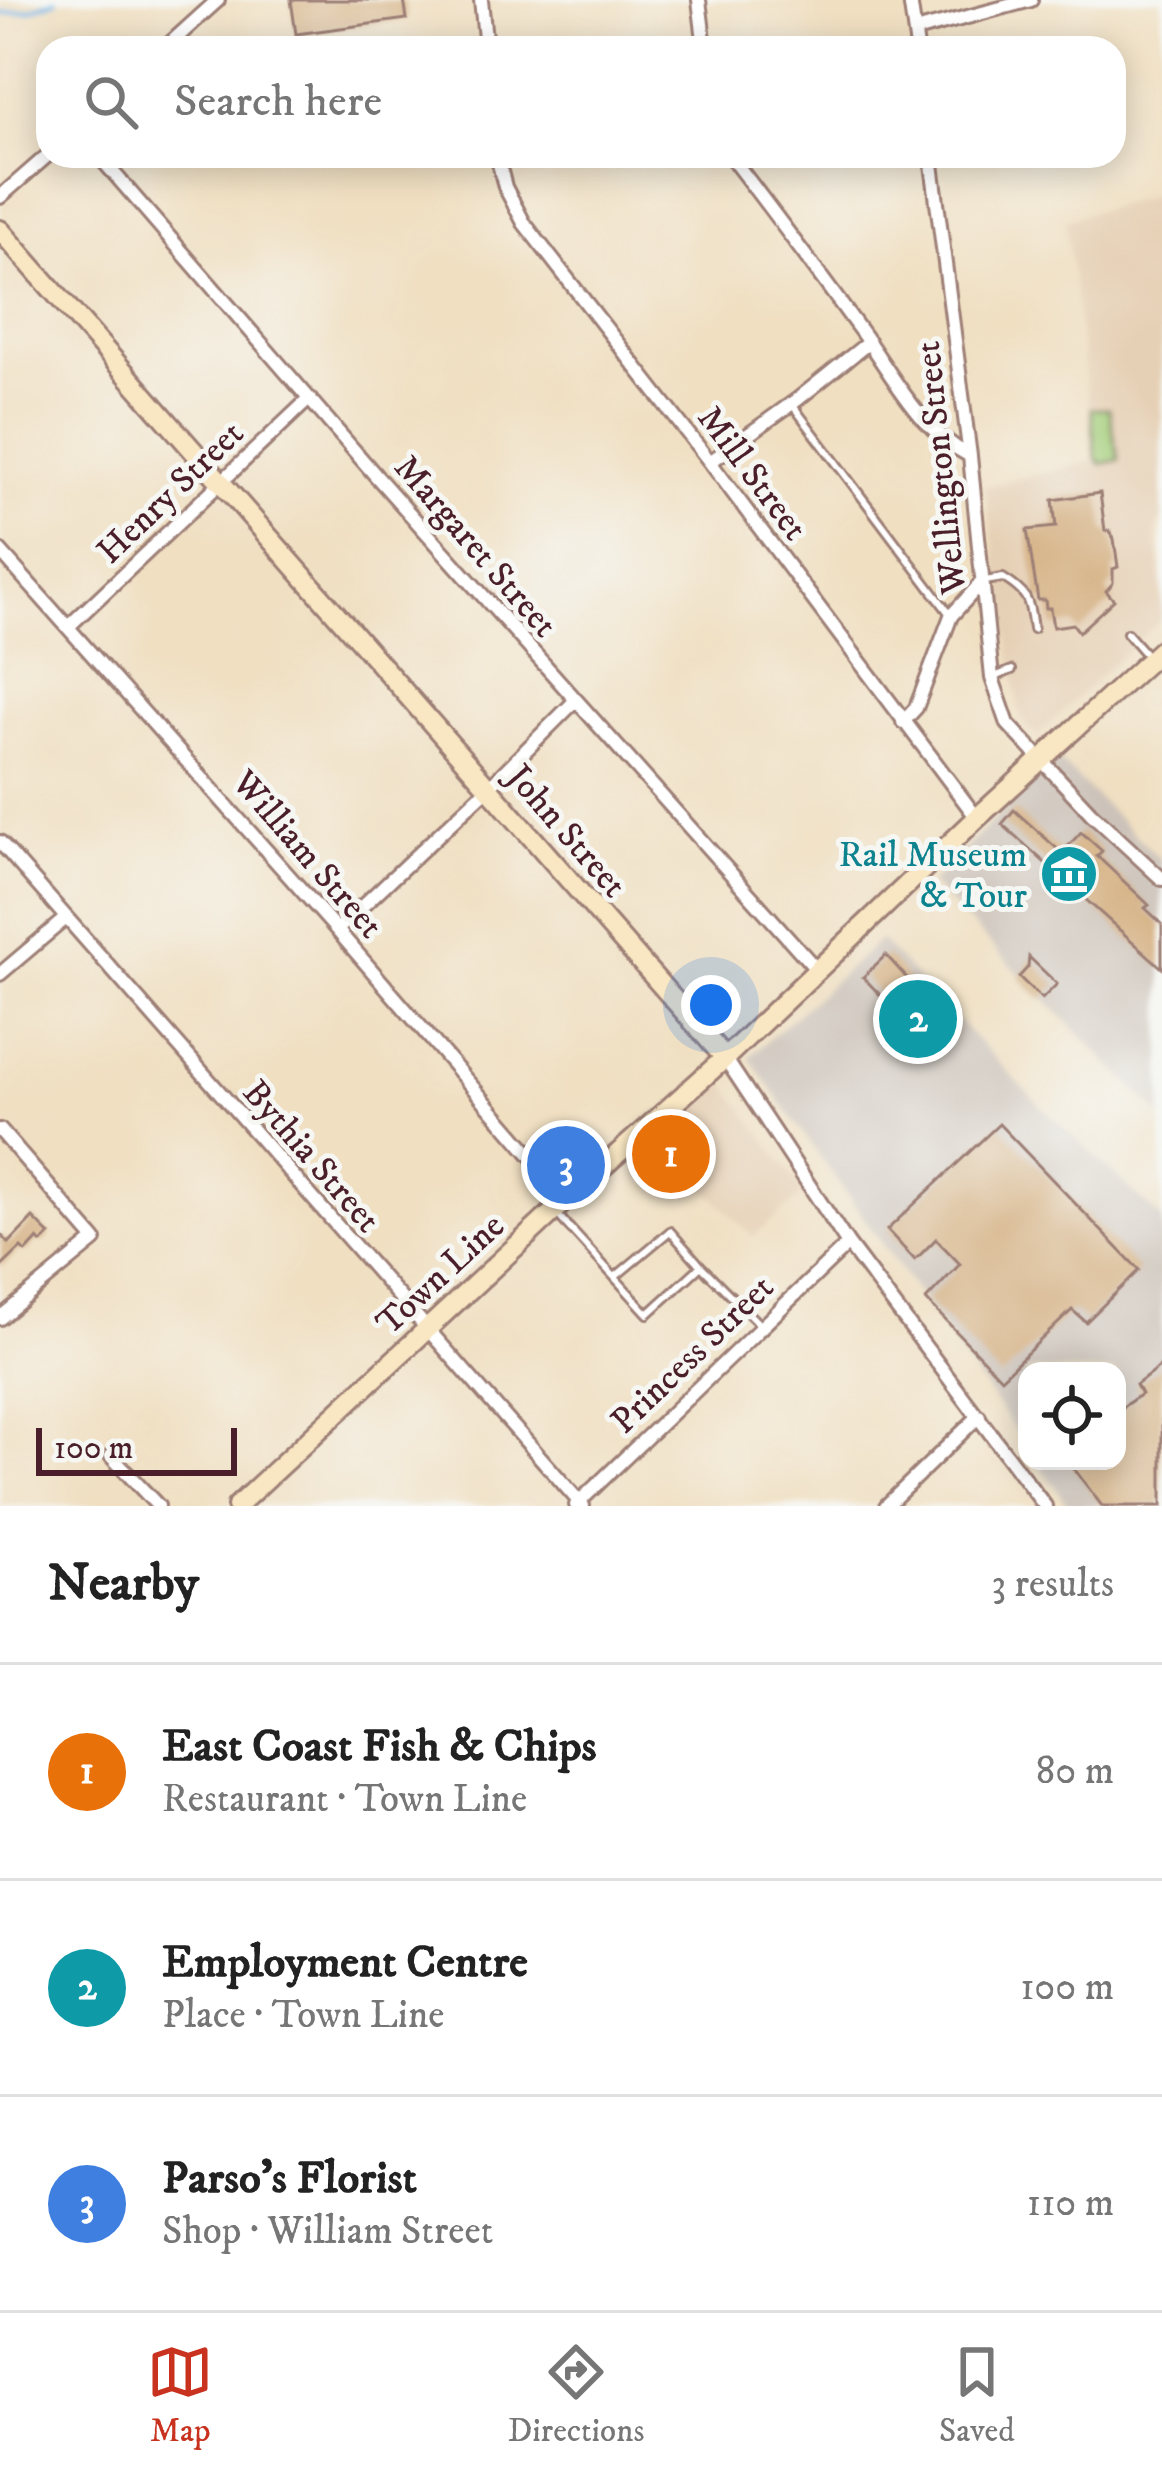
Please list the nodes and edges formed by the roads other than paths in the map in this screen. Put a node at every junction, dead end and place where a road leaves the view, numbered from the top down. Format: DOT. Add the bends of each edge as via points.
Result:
graph roads {
  1 [pos="218,0"];
  2 [pos="481,0"];
  3 [pos="699,0"];
  4 [pos="910,0"];
  5 [pos="1031,0"];
  6 [pos="915,32"];
  7 [pos="178,36"];
  8 [pos="485,36"];
  9 [pos="704,36"];
  10 [pos="916,36"];
  11 [pos="36,166"];
  12 [pos="109,168"];
  13 [pos="500,168"];
  14 [pos="739,168"];
  15 [pos="933,168"];
  16 [pos="0,197"];
  17 [pos="0,230"];
  18 [pos="869,342"];
  19 [pos="309,399"];
  20 [pos="791,403"];
  21 [pos="970,456"];
  22 [pos="710,462"];
  23 [pos="223,481"];
  24 [pos="0,551"];
  25 [pos="982,582"];
  26 [pos="952,616"];
  27 [pos="70,626"];
  28 [pos="1033,629"];
  29 [pos="1126,633"];
  30 [pos="1156,655"];
  31 [pos="1012,670"];
  32 [pos="992,678"];
  33 [pos="575,701"];
  34 [pos="903,722"];
  35 [pos="1040,760"];
  36 [pos="488,788"];
  37 [pos="977,818"];
  38 [pos="0,842"];
  39 [pos="1162,879"];
  40 [pos="66,918"];
  41 [pos="337,930"];
  42 [pos="816,969"];
  43 [pos="0,974"];
  44 [pos="725,1058"];
  45 [pos="0,1130"];
  46 [pos="561,1204"];
  47 [pos="848,1244"];
  48 [pos="701,1266"];
  49 [pos="615,1277"];
  50 [pos="0,1318"];
  51 [pos="762,1327"];
  52 [pos="426,1330"];
  53 [pos="979,1416"];
  54 [pos="111,1456"];
  55 [pos="579,1505"];
  56 [pos="158,1506"];
  57 [pos="237,1506"];
  58 [pos="886,1506"];
  59 [pos="1045,1506"];
  1 -- 7 [label="street"];
  2 -- 8 [label="street"];
  3 -- 9 [label="street"];
  4 -- 6 [label="street"];
  5 -- 6 [label="street"];
  6 -- 10 [label="street"];
  11 -- 16 [label="street"];
  12 -- 19 [label="street, Margaret Street"];
  13 -- 22 [label="street, Mill Street" via="524,223"];
  14 -- 18 [label="street"];
  15 -- 21 [label="street, Wellington Street"];
  17 -- 23 [label="main road, John Street"];
  18 -- 20 [label="street"];
  18 -- 21 [label="street" via="916,411"];
  19 -- 23 [label="street, Henry Street"];
  19 -- 33 [label="street, Margaret Street"];
  20 -- 22 [label="street"];
  20 -- 26 [label="lane"];
  21 -- 25 [label="street, Wellington Street"];
  22 -- 34 [label="street, Mill Street"];
  23 -- 27 [label="street, Henry Street"];
  23 -- 36 [label="main road, John Street"];
  24 -- 27 [label="street, William Street"];
  25 -- 26 [label="street"];
  25 -- 28 [label="lane" via="1003,578 1021,589"];
  25 -- 32 [label="street, Wellington Street"];
  26 -- 34 [label="street"];
  27 -- 41 [label="street, William Street"];
  29 -- 30 [label="lane"];
  30 -- 35 [label="main road, Town Line"];
  31 -- 32 [label="lane"];
  32 -- 35 [label="street, Wellington Street" via="1008,724"];
  33 -- 36 [label="street"];
  33 -- 42 [label="street, Margaret Street"];
  34 -- 37 [label="street, Mill Street"];
  35 -- 37 [label="main road, Town Line"];
  35 -- 39 [label="street, Wellington Street"];
  36 -- 41 [label="street"];
  36 -- 44 [label="main road, John Street"];
  37 -- 42 [label="main road, Town Line"];
  38 -- 40 [label="street, Bythia Street"];
  40 -- 43 [label="street"];
  40 -- 52 [label="street, Bythia Street"];
  41 -- 46 [label="street, William Street"];
  42 -- 44 [label="main road, Town Line"];
  44 -- 46 [label="main road, Town Line"];
  44 -- 47 [label="street, John Street"];
  45 -- 50 [label="street" via="95,1240"];
  46 -- 49 [label="lane"];
  46 -- 52 [label="main road, Town Line"];
  47 -- 51 [label="street, Princess Street"];
  47 -- 53 [label="street, John Street"];
  48 -- 49 [label="lane" via="670,1232"];
  48 -- 49 [label="lane" via="648,1314"];
  48 -- 51 [label="lane"];
  51 -- 55 [label="street, Princess Street"];
  52 -- 55 [label="street, Bythia Street"];
  52 -- 57 [label="main road, Town Line"];
  53 -- 58 [label="street"];
  53 -- 59 [label="street, John Street"];
  54 -- 56 [label="street"];
}
